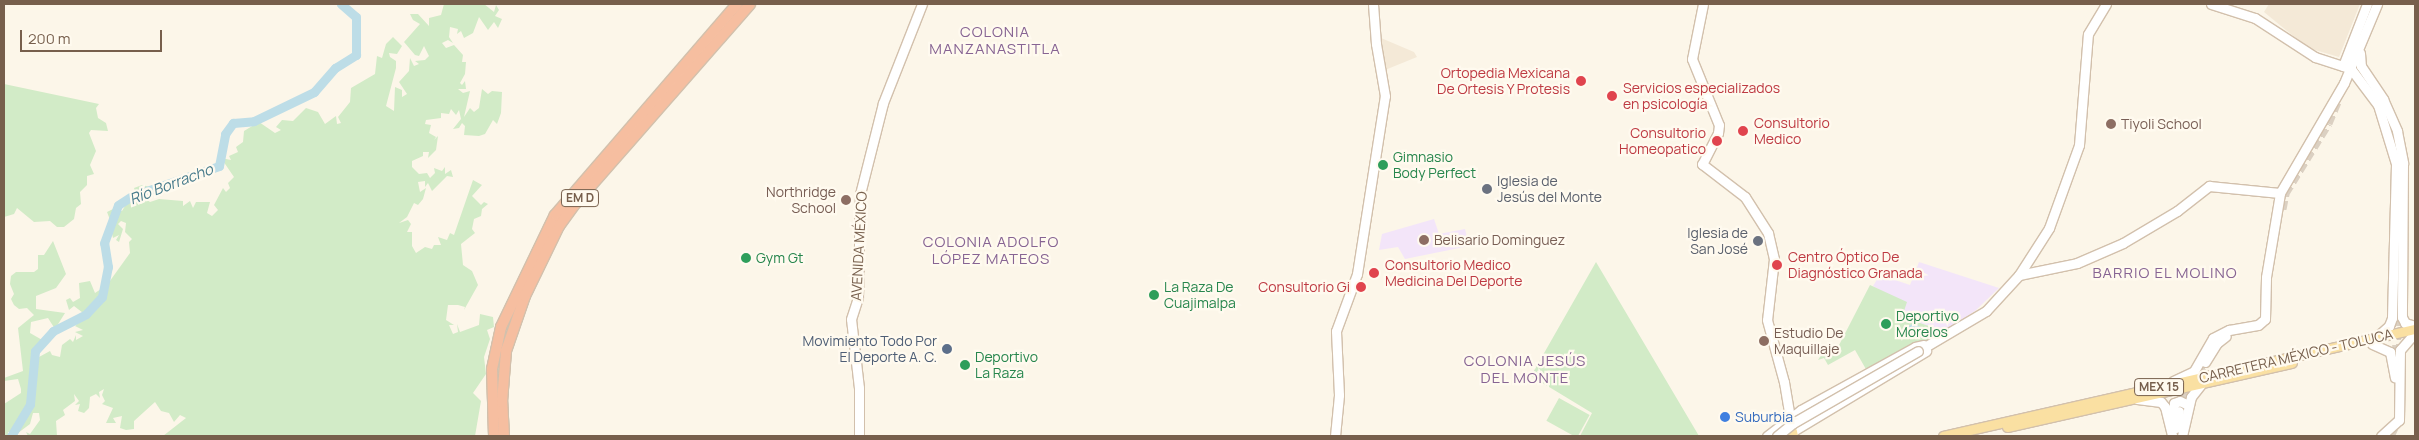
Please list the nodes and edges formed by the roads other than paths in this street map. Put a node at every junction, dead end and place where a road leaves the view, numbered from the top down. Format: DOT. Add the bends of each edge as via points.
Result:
graph roads {
  1 [pos="737,4"];
  2 [pos="750,4"];
  3 [pos="922,4"];
  4 [pos="1373,4"];
  5 [pos="1703,4"];
  6 [pos="2106,4"];
  7 [pos="2211,4"];
  8 [pos="2367,4"];
  9 [pos="2377,4"];
  10 [pos="2365,18"];
  11 [pos="2361,45"];
  12 [pos="2347,68"];
  13 [pos="2280,193"];
  14 [pos="2282,209"];
  15 [pos="2268,262"];
  16 [pos="2019,275"];
  17 [pos="2397,317"];
  18 [pos="2242,329"];
  19 [pos="2415,331"];
  20 [pos="2373,341"];
  21 [pos="1931,344"];
  22 [pos="2396,356"];
  23 [pos="2203,365"];
  24 [pos="2201,384"];
  25 [pos="2164,386"];
  26 [pos="1830,395"];
  27 [pos="2134,399"];
  28 [pos="1834,405"];
  29 [pos="2188,405"];
  30 [pos="2179,411"];
  31 [pos="1789,418"];
  32 [pos="2384,434"];
  33 [pos="1790,435"];
  34 [pos="494,436"];
  35 [pos="504,436"];
  36 [pos="859,436"];
  37 [pos="1335,436"];
  38 [pos="1767,436"];
  39 [pos="1777,436"];
  40 [pos="1943,436"];
  41 [pos="1970,436"];
  42 [pos="2174,436"];
  43 [pos="2182,436"];
  1 -- 34 [label="highway, EM D" via="554,215 501,327 492,369"];
  2 -- 35 [label="highway, EM D" via="559,226 525,296 506,350 502,402"];
  3 -- 36 [label="street, AVENIDA MÉXICO" via="880,112 860,194 858,297 851,318 859,388"];
  4 -- 37 [label="street" via="1385,96 1357,274 1336,331 1339,394"];
  5 -- 31 [label="street" via="1692,59 1719,125 1702,164 1745,197 1768,233 1774,259 1767,320 1784,378"];
  6 -- 16 [label="street" via="2087,39 2079,145 2049,228"];
  7 -- 12 [label="street" via="2255,18 2315,57"];
  8 -- 10 [label="street"];
  8 -- 12 [label="street"];
  9 -- 11 [label="street"];
  11 -- 12 [label="street"];
  11 -- 17 [label="street" via="2361,66 2383,99 2397,131 2403,163"];
  12 -- 13 [label="street"];
  12 -- 17 [label="street" via="2378,105 2396,164"];
  13 -- 15 [label="street"];
  13 -- 16 [label="street" via="2208,186 2177,211 2123,243 2077,264"];
  14 -- 15 [label="street"];
  15 -- 18 [label="street" via="2265,319"];
  16 -- 21 [label="street" via="1980,317"];
  17 -- 19 [label="street"];
  17 -- 20 [label="street"];
  18 -- 23 [label="street" via="2220,339"];
  18 -- 25 [label="street" via="2229,330 2213,338 2194,371"];
  19 -- 20 [label="main road, CARRETERA MÉXICO - TOLUCA / MEX 15"];
  19 -- 22 [label="street"];
  20 -- 22 [label="street"];
  20 -- 24 [label="main road, CARRETERA MÉXICO - TOLUCA / MEX 15"];
  20 -- 25 [label="main road, CARRETERA MÉXICO - TOLUCA / MEX 15"];
  21 -- 26 [label="street" via="1915,347"];
  21 -- 28 [label="street" via="1921,356"];
  21 -- 39 [label="street, bridge" via="1793,423"];
  22 -- 32 [label="street" via="2395,415"];
  24 -- 27 [label="main road, CARRETERA MÉXICO - TOLUCA / MEX 15"];
  24 -- 29 [label="street" via="2194,390"];
  25 -- 40 [label="main road, CARRETERA MÉXICO - TOLUCA / MEX 15"];
  26 -- 28 [label="street"];
  26 -- 31 [label="street"];
  27 -- 41 [label="main road, CARRETERA MÉXICO - TOLUCA / MEX 15"];
  27 -- 42 [label="street" via="2161,402"];
  28 -- 33 [label="street"];
  29 -- 42 [label="street" via="2180,401 2174,403"];
  29 -- 43 [label="street"];
  30 -- 42 [label="street"];
  31 -- 33 [label="street"];
  31 -- 38 [label="street"];
}
